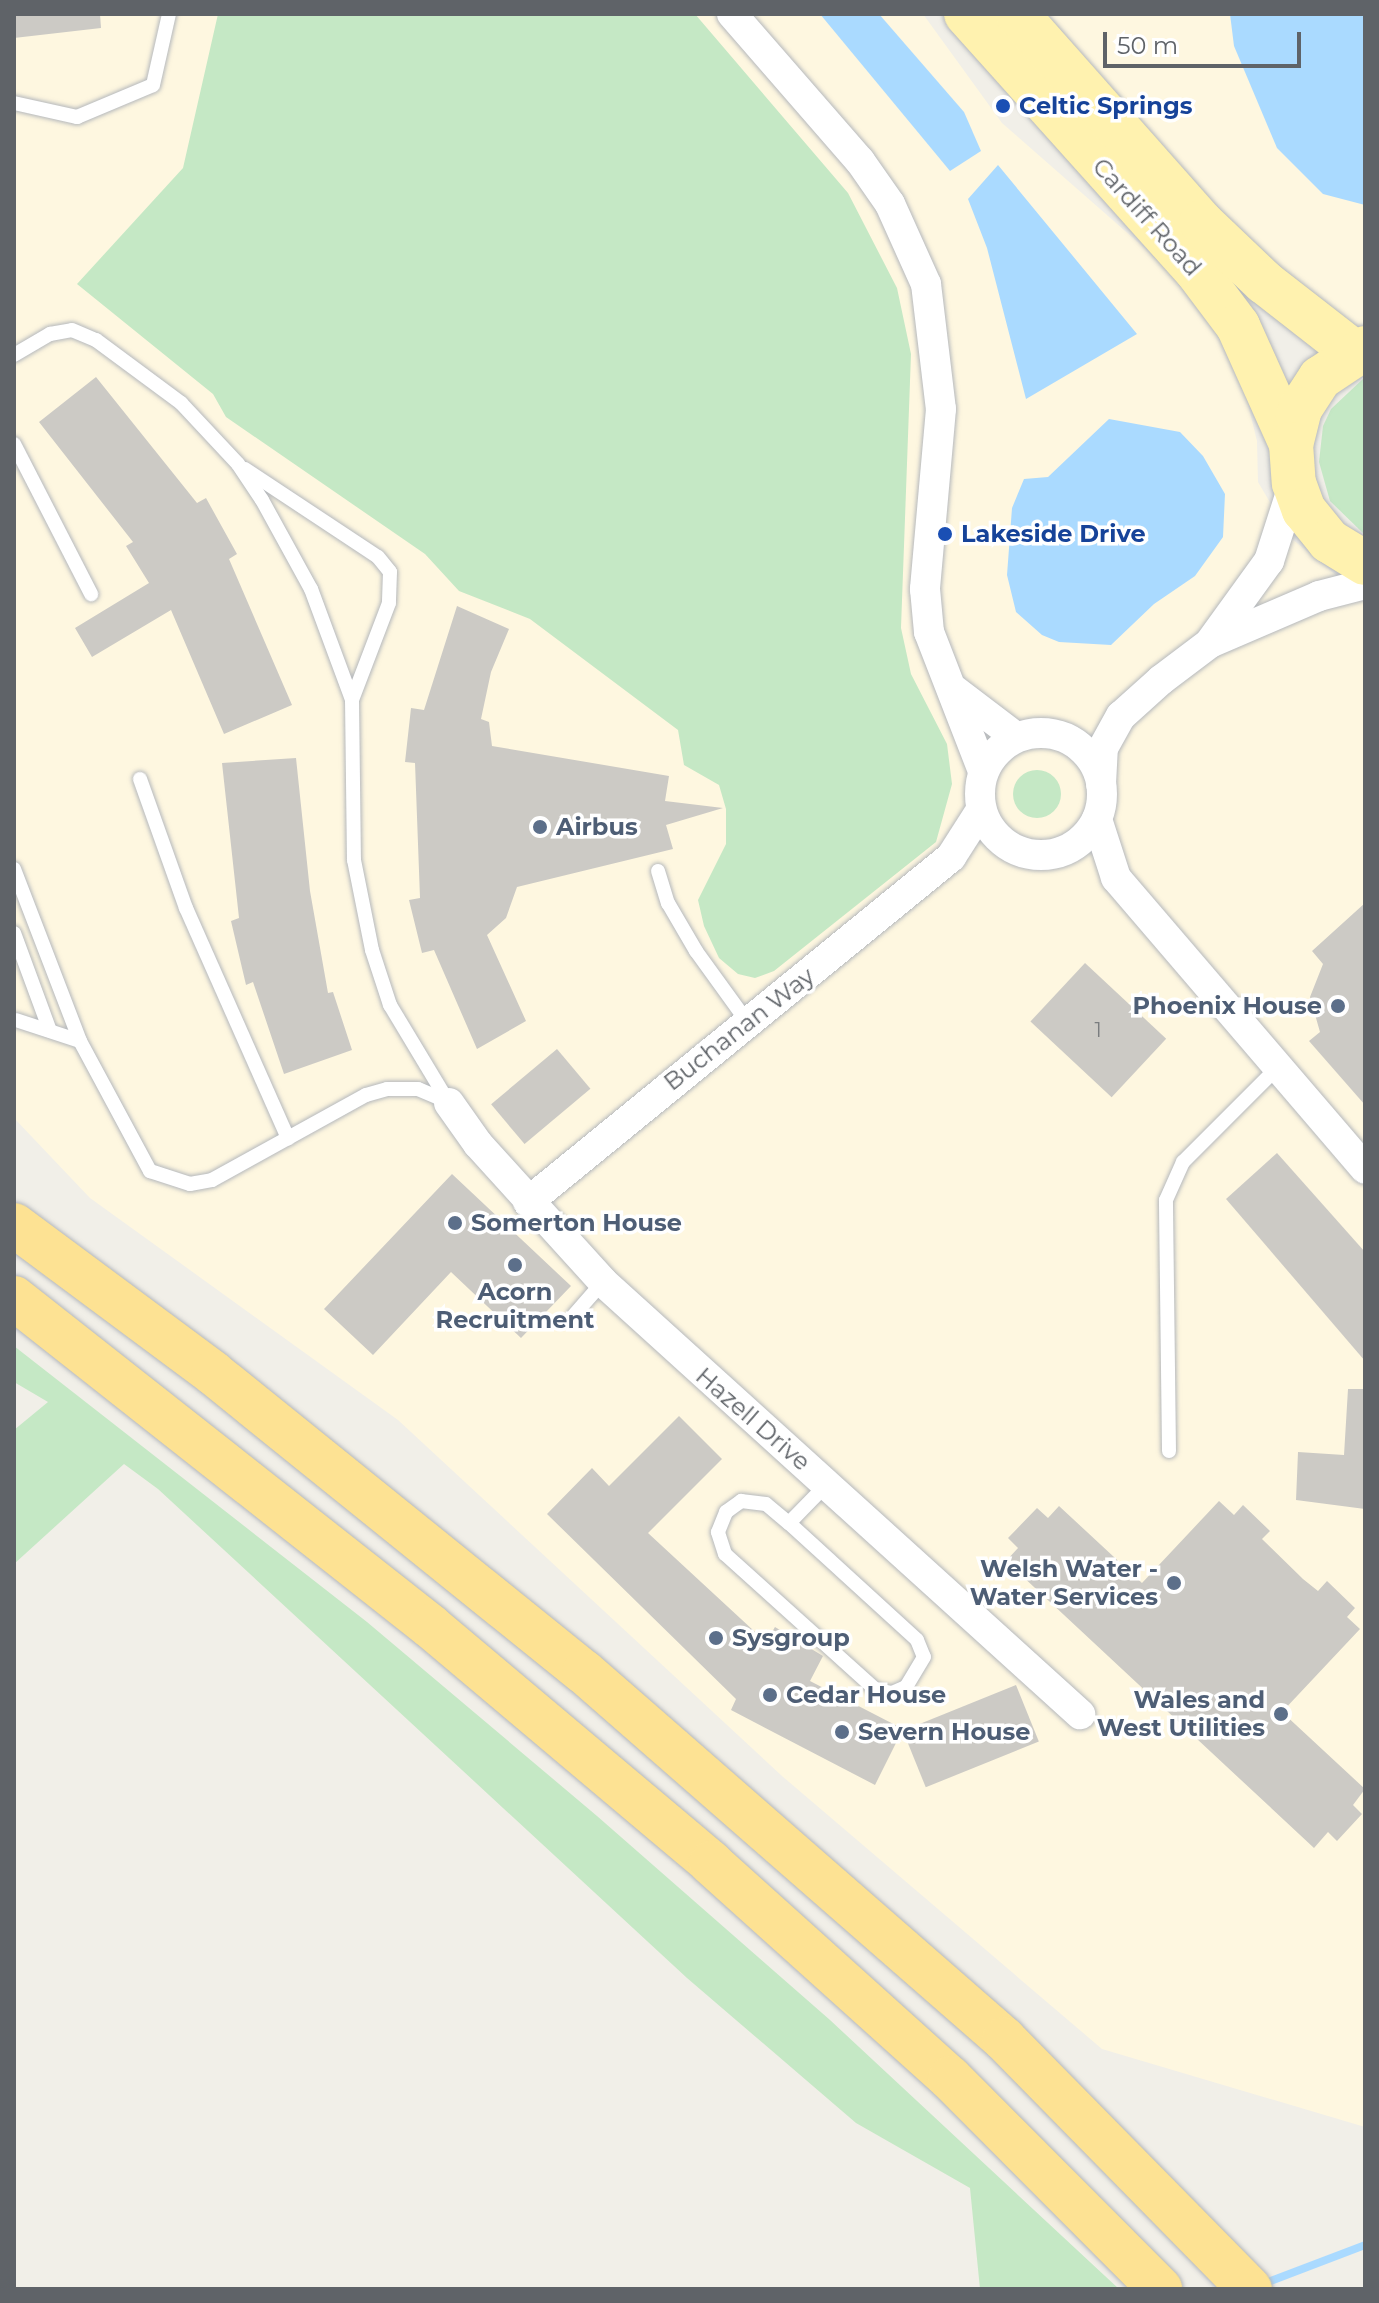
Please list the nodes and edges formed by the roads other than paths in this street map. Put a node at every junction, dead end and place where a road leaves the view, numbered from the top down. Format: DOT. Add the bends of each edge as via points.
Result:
graph roads {
  1 [pos="169,14"];
  2 [pos="732,14"];
  3 [pos="966,14"];
  4 [pos="1017,14"];
  5 [pos="14,103"];
  6 [pos="1359,350"];
  7 [pos="14,355"];
  8 [pos="14,444"];
  9 [pos="238,464"];
  10 [pos="1292,464"];
  11 [pos="1365,563"];
  12 [pos="1365,584"];
  13 [pos="91,594"];
  14 [pos="1210,643"];
  15 [pos="949,687"];
  16 [pos="352,700"];
  17 [pos="1121,716"];
  18 [pos="1016,737"];
  19 [pos="1067,738"];
  20 [pos="983,771"];
  21 [pos="140,779"];
  22 [pos="1101,785"];
  23 [pos="981,810"];
  24 [pos="1097,819"];
  25 [pos="1063,851"];
  26 [pos="1024,854"];
  27 [pos="951,857"];
  28 [pos="14,869"];
  29 [pos="658,871"];
  30 [pos="1116,878"];
  31 [pos="14,933"];
  32 [pos="16,1020"];
  33 [pos="746,1020"];
  34 [pos="50,1031"];
  35 [pos="80,1041"];
  36 [pos="1277,1068"];
  37 [pos="449,1103"];
  38 [pos="288,1138"];
  39 [pos="1365,1169"];
  40 [pos="528,1202"];
  41 [pos="14,1217"];
  42 [pos="14,1225"];
  43 [pos="603,1282"];
  44 [pos="100,1287"];
  45 [pos="14,1298"];
  46 [pos="574,1315"];
  47 [pos="1169,1451"];
  48 [pos="827,1484"];
  49 [pos="789,1523"];
  50 [pos="1080,1714"];
  51 [pos="1160,2289"];
  52 [pos="1250,2289"];
  1 -- 5 [label="lane" via="153,85 77,117"];
  2 -- 15 [label="street" via="860,161 890,204 926,284 941,409 925,589 929,632"];
  3 -- 10 [label="main road, Cardiff Road" via="1231,316"];
  4 -- 6 [label="main road, Cardiff Road" via="1201,222 1264,282"];
  6 -- 10 [label="main road, Cardiff Road" via="1320,378 1300,409"];
  7 -- 9 [label="lane" via="50,334 72,330 96,340 152,377"];
  8 -- 13 [label="lane"];
  9 -- 16 [label="lane" via="311,589"];
  9 -- 16 [label="lane" via="378,557 390,572 394,586 389,603"];
  10 -- 11 [label="main road, Cardiff Road" via="1304,510 1329,541"];
  10 -- 14 [label="street" via="1269,561"];
  12 -- 14 [label="street" via="1319,596"];
  14 -- 17 [label="street"];
  15 -- 18 [label="street"];
  15 -- 20 [label="street"];
  16 -- 37 [label="lane" via="351,820 361,906 390,1005"];
  17 -- 19 [label="street"];
  17 -- 22 [label="street" via="1103,748"];
  18 -- 19 [label="street" via="1042,733"];
  18 -- 20 [label="street" via="996,751"];
  19 -- 22 [label="street" via="1095,766"];
  20 -- 23 [label="street, Buchanan Way"];
  21 -- 38 [label="lane" via="186,908"];
  22 -- 24 [label="street"];
  23 -- 26 [label="street" via="990,829"];
  23 -- 27 [label="street, Buchanan Way"];
  24 -- 25 [label="street" via="1083,838"];
  24 -- 30 [label="street"];
  25 -- 26 [label="street, Buchanan Way"];
  25 -- 30 [label="street"];
  26 -- 27 [label="street, Buchanan Way" via="982,847"];
  27 -- 33 [label="street, Buchanan Way"];
  28 -- 35 [label="lane"];
  29 -- 33 [label="lane" via="668,903 696,951"];
  30 -- 36 [label="street"];
  31 -- 34 [label="lane"];
  32 -- 34 [label="lane"];
  33 -- 40 [label="street, Buchanan Way"];
  34 -- 35 [label="lane"];
  35 -- 38 [label="lane" via="150,1171 169,1180 212,1180"];
  36 -- 39 [label="street"];
  36 -- 47 [label="lane" via="1183,1162 1166,1200"];
  37 -- 38 [label="lane" via="418,1089 387,1089"];
  37 -- 40 [label="street, Hazell Drive"];
  40 -- 43 [label="street, Hazell Drive"];
  41 -- 44 [label="highway"];
  42 -- 44 [label="highway"];
  43 -- 46 [label="lane"];
  43 -- 48 [label="street, Hazell Drive"];
  44 -- 52 [label="highway" via="596,1682 1004,2039"];
  45 -- 51 [label="highway" via="430,1626 711,1863 950,2078"];
  48 -- 49 [label="lane"];
  48 -- 50 [label="street, Hazell Drive"];
  49 -- 49 [label="lane" via="917,1640 924,1657 906,1687 892,1693 876,1690 725,1554 718,1532 726,1512 741,1501 766,1504"];
}
